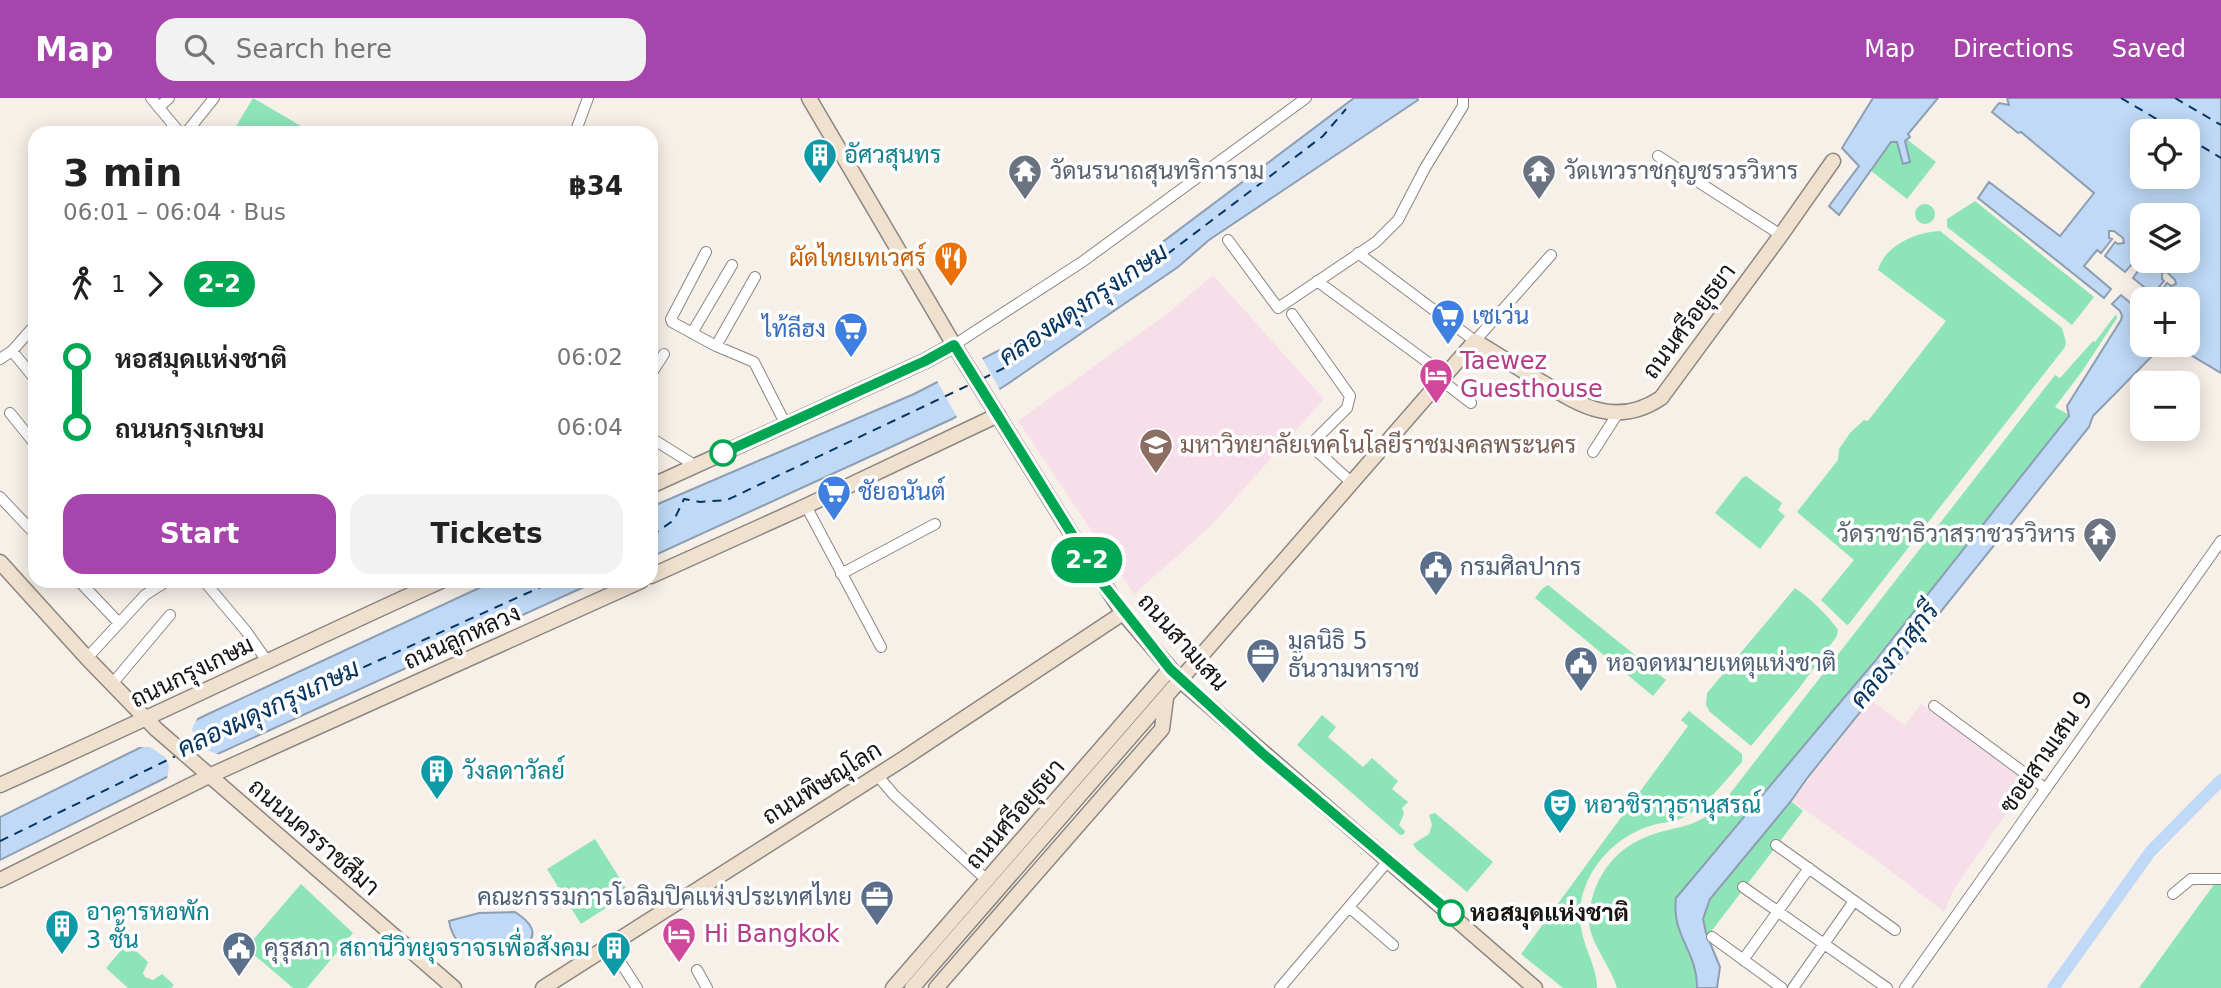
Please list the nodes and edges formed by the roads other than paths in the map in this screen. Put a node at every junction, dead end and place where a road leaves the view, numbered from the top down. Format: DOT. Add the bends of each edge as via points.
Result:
graph roads {
  1 [pos="151,98"];
  2 [pos="169,98"];
  3 [pos="214,98"];
  4 [pos="588,98"];
  5 [pos="809,98"];
  6 [pos="1306,98"];
  7 [pos="1463,98"];
  8 [pos="159,107"];
  9 [pos="174,126"];
  10 [pos="192,126"];
  11 [pos="578,126"];
  12 [pos="1658,156"];
  13 [pos="1833,161"];
  14 [pos="1781,235"];
  15 [pos="1228,240"];
  16 [pos="706,252"];
  17 [pos="1358,253"];
  18 [pos="1550,255"];
  19 [pos="732,265"];
  20 [pos="755,276"];
  21 [pos="1317,281"];
  22 [pos="1292,314"];
  23 [pos="28,333"];
  24 [pos="692,333"];
  25 [pos="1475,341"];
  26 [pos="716,346"];
  27 [pos="957,350"];
  28 [pos="12,351"];
  29 [pos="664,354"];
  30 [pos="0,359"];
  31 [pos="658,363"];
  32 [pos="28,370"];
  33 [pos="1443,377"];
  34 [pos="1471,403"];
  35 [pos="995,409"];
  36 [pos="10,413"];
  37 [pos="1618,413"];
  38 [pos="786,425"];
  39 [pos="28,435"];
  40 [pos="658,442"];
  41 [pos="1593,452"];
  42 [pos="696,466"];
  43 [pos="658,483"];
  44 [pos="1352,483"];
  45 [pos="0,497"];
  46 [pos="806,506"];
  47 [pos="935,524"];
  48 [pos="28,527"];
  49 [pos="2221,541"];
  50 [pos="0,562"];
  51 [pos="658,573"];
  52 [pos="841,574"];
  53 [pos="86,588"];
  54 [pos="154,588"];
  55 [pos="210,588"];
  56 [pos="426,588"];
  57 [pos="625,588"];
  58 [pos="1123,612"];
  59 [pos="170,615"];
  60 [pos="118,622"];
  61 [pos="881,647"];
  62 [pos="87,658"];
  63 [pos="267,661"];
  64 [pos="1170,669"];
  65 [pos="1181,681"];
  66 [pos="112,684"];
  67 [pos="1166,698"];
  68 [pos="1934,706"];
  69 [pos="151,724"];
  70 [pos="877,775"];
  71 [pos="209,776"];
  72 [pos="1083,781"];
  73 [pos="0,785"];
  74 [pos="2046,789"];
  75 [pos="1031,841"];
  76 [pos="1776,845"];
  77 [pos="1388,861"];
  78 [pos="1019,865"];
  79 [pos="1809,868"];
  80 [pos="1033,876"];
  81 [pos="2221,879"];
  82 [pos="0,880"];
  83 [pos="988,881"];
  84 [pos="1743,887"];
  85 [pos="2174,894"];
  86 [pos="1854,901"];
  87 [pos="1349,907"];
  88 [pos="978,912"];
  89 [pos="1778,912"];
  90 [pos="992,924"];
  91 [pos="1895,930"];
  92 [pos="1712,937"];
  93 [pos="1393,945"];
  94 [pos="1823,945"];
  95 [pos="610,946"];
  96 [pos="1743,960"];
  97 [pos="697,970"];
  98 [pos="914,979"];
  99 [pos="1285,986"];
  100 [pos="454,988"];
  101 [pos="543,988"];
  102 [pos="637,988"];
  103 [pos="707,988"];
  104 [pos="893,988"];
  105 [pos="936,988"];
  106 [pos="1535,988"];
  107 [pos="1782,988"];
  108 [pos="1793,988"];
  109 [pos="1887,988"];
  110 [pos="1905,988"];
  1 -- 8 [label="street"];
  2 -- 8 [label="street"];
  3 -- 10 [label="street"];
  4 -- 11 [label="street"];
  5 -- 27 [label="main road, ถนนสามเสน"];
  6 -- 27 [label="street"];
  7 -- 17 [label="street" via="1463,106 1398,220"];
  8 -- 9 [label="street"];
  12 -- 14 [label="street"];
  13 -- 14 [label="main road, ถนนศรีอยุธยา"];
  14 -- 37 [label="main road, ถนนศรีอยุธยา" via="1661,398 1645,409"];
  15 -- 21 [label="street" via="1278,308"];
  16 -- 24 [label="street" via="671,318"];
  17 -- 21 [label="street"];
  17 -- 25 [label="street"];
  18 -- 25 [label="street"];
  19 -- 24 [label="street"];
  20 -- 26 [label="street"];
  21 -- 33 [label="street"];
  22 -- 44 [label="street" via="1349,396 1347,408 1314,445"];
  23 -- 28 [label="street"];
  24 -- 26 [label="street"];
  25 -- 33 [label="main road, ถนนศรีอยุธยา"];
  25 -- 37 [label="main road, ถนนศรีอยุธยา" via="1573,401"];
  26 -- 38 [label="street" via="754,362"];
  27 -- 35 [label="main road, ถนนสามเสน"];
  27 -- 38 [label="main road"];
  28 -- 30 [label="street"];
  28 -- 32 [label="street"];
  29 -- 31 [label="street"];
  33 -- 34 [label="street"];
  33 -- 44 [label="main road, ถนนศรีอยุธยา"];
  35 -- 46 [label="main road"];
  35 -- 58 [label="main road, ถนนสามเสน"];
  36 -- 39 [label="street"];
  37 -- 41 [label="street"];
  38 -- 42 [label="main road"];
  40 -- 42 [label="street"];
  42 -- 43 [label="main road"];
  44 -- 65 [label="main road, ถนนศรีอยุธยา"];
  45 -- 48 [label="street"];
  46 -- 51 [label="main road"];
  46 -- 52 [label="street"];
  47 -- 52 [label="street"];
  49 -- 74 [label="street, ซอยสามเสน 9"];
  50 -- 62 [label="main road, ถนนนครราชสีมา"];
  52 -- 61 [label="street"];
  53 -- 60 [label="street"];
  54 -- 60 [label="street"];
  55 -- 63 [label="street"];
  56 -- 63 [label="main road, ถนนกรุงเกษม"];
  57 -- 71 [label="main road, ถนนลูกหลวง"];
  58 -- 64 [label="main road, ถนนสามเสน"];
  58 -- 70 [label="main road, ถนนพิษณุโลก"];
  59 -- 66 [label="street"];
  60 -- 62 [label="street"];
  62 -- 66 [label="main road, ถนนนครราชสีมา"];
  63 -- 69 [label="main road, ถนนกรุงเกษม"];
  64 -- 65 [label="main road, ถนนสามเสน"];
  64 -- 72 [label="main road, ถนนศรีอยุธยา"];
  65 -- 67 [label="main road, ถนนศรีอยุธยา"];
  65 -- 77 [label="main road, ถนนสามเสน"];
  66 -- 69 [label="main road, ถนนนครราชสีมา"];
  67 -- 72 [label="main road, ถนนศรีอยุธยา"];
  67 -- 80 [label="main road" via="1162,729"];
  68 -- 74 [label="street"];
  69 -- 71 [label="main road, ถนนนครราชสีมา"];
  69 -- 73 [label="main road, ถนนกรุงเกษม"];
  70 -- 83 [label="street"];
  70 -- 95 [label="main road, ถนนพิษณุโลก"];
  71 -- 82 [label="main road, ถนนลูกหลวง"];
  71 -- 100 [label="main road, ถนนนครราชสีมา"];
  72 -- 75 [label="main road, ถนนศรีอยุธยา"];
  74 -- 110 [label="street, ซอยสามเสน 9"];
  75 -- 78 [label="main road, ถนนศรีอยุธยา"];
  75 -- 83 [label="main road, ถนนศรีอยุธยา"];
  76 -- 79 [label="street"];
  77 -- 87 [label="street"];
  77 -- 106 [label="main road, ถนนสามเสน"];
  78 -- 80 [label="main road"];
  78 -- 88 [label="main road, ถนนศรีอยุธยา"];
  79 -- 86 [label="street"];
  79 -- 89 [label="street"];
  80 -- 90 [label="main road"];
  81 -- 85 [label="street" via="2191,879"];
  83 -- 98 [label="main road, ถนนศรีอยุธยา"];
  84 -- 89 [label="street"];
  86 -- 91 [label="street"];
  86 -- 94 [label="street"];
  87 -- 93 [label="street"];
  87 -- 99 [label="street"];
  88 -- 90 [label="main road"];
  88 -- 98 [label="main road, ถนนศรีอยุธยา"];
  89 -- 94 [label="street"];
  89 -- 96 [label="street"];
  90 -- 105 [label="main road"];
  92 -- 96 [label="street"];
  94 -- 108 [label="street"];
  94 -- 109 [label="street"];
  95 -- 101 [label="main road, ถนนพิษณุโลก"];
  95 -- 102 [label="street"];
  96 -- 107 [label="street"];
  97 -- 103 [label="street"];
  98 -- 104 [label="main road, ถนนศรีอยุธยา"];
}
